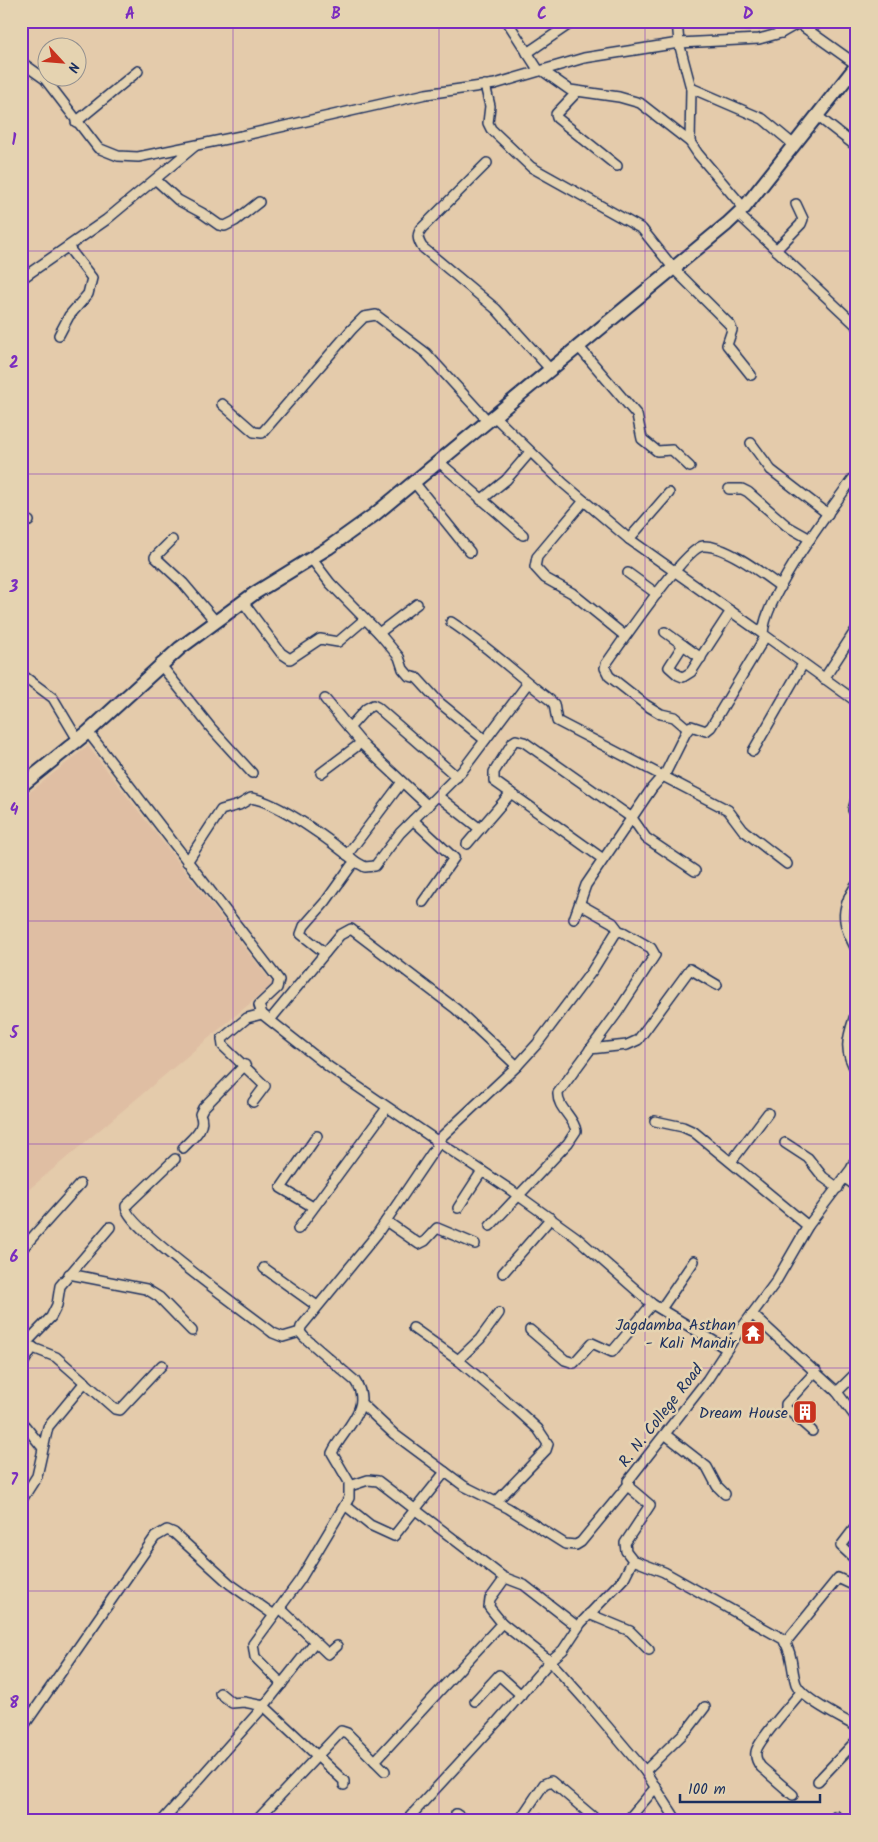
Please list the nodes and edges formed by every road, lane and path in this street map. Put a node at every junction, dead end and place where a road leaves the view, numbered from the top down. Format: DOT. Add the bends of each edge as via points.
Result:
graph roads {
  1 [pos="507,21"];
  2 [pos="574,21"];
  3 [pos="677,21"];
  4 [pos="776,21"];
  5 [pos="800,22"];
  6 [pos="781,32"];
  7 [pos="679,43"];
  8 [pos="527,53"];
  9 [pos="21,62"];
  10 [pos="857,65"];
  11 [pos="138,70"];
  12 [pos="541,71"];
  13 [pos="486,86"];
  14 [pos="691,88"];
  15 [pos="577,92"];
  16 [pos="816,114"];
  17 [pos="76,122"];
  18 [pos="690,142"];
  19 [pos="793,144"];
  20 [pos="196,146"];
  21 [pos="857,147"];
  22 [pos="487,163"];
  23 [pos="617,166"];
  24 [pos="156,180"];
  25 [pos="259,202"];
  26 [pos="796,204"];
  27 [pos="740,211"];
  28 [pos="68,247"];
  29 [pos="776,250"];
  30 [pos="674,269"];
  31 [pos="21,279"];
  32 [pos="857,326"];
  33 [pos="59,335"];
  34 [pos="578,346"];
  35 [pos="550,369"];
  36 [pos="751,375"];
  37 [pos="222,404"];
  38 [pos="491,418"];
  39 [pos="751,443"];
  40 [pos="530,452"];
  41 [pos="438,461"];
  42 [pos="690,467"];
  43 [pos="857,473"];
  44 [pos="413,481"];
  45 [pos="729,488"];
  46 [pos="669,493"];
  47 [pos="481,500"];
  48 [pos="584,501"];
  49 [pos="828,514"];
  50 [pos="523,535"];
  51 [pos="629,539"];
  52 [pos="172,540"];
  53 [pos="810,540"];
  54 [pos="470,552"];
  55 [pos="311,558"];
  56 [pos="674,572"];
  57 [pos="628,573"];
  58 [pos="781,587"];
  59 [pos="658,594"];
  60 [pos="243,602"];
  61 [pos="416,604"];
  62 [pos="731,611"];
  63 [pos="365,618"];
  64 [pos="216,622"];
  65 [pos="451,622"];
  66 [pos="857,628"];
  67 [pos="665,632"];
  68 [pos="379,633"];
  69 [pos="764,635"];
  70 [pos="626,636"];
  71 [pos="683,645"];
  72 [pos="701,658"];
  73 [pos="160,664"];
  74 [pos="803,664"];
  75 [pos="21,674"];
  76 [pos="824,679"];
  77 [pos="528,683"];
  78 [pos="325,699"];
  79 [pos="857,702"];
  80 [pos="349,728"];
  81 [pos="688,729"];
  82 [pos="83,736"];
  83 [pos="485,740"];
  84 [pos="361,743"];
  85 [pos="753,751"];
  86 [pos="252,773"];
  87 [pos="321,773"];
  88 [pos="456,777"];
  89 [pos="662,777"];
  90 [pos="402,782"];
  91 [pos="21,786"];
  92 [pos="511,793"];
  93 [pos="438,796"];
  94 [pos="857,796"];
  95 [pos="428,806"];
  96 [pos="857,817"];
  97 [pos="632,818"];
  98 [pos="412,820"];
  99 [pos="480,829"];
  100 [pos="467,844"];
  101 [pos="347,854"];
  102 [pos="603,859"];
  103 [pos="187,862"];
  104 [pos="356,862"];
  105 [pos="787,864"];
  106 [pos="696,871"];
  107 [pos="857,884"];
  108 [pos="849,897"];
  109 [pos="423,902"];
  110 [pos="580,904"];
  111 [pos="857,904"];
  112 [pos="574,918"];
  113 [pos="619,931"];
  114 [pos="857,951"];
  115 [pos="325,953"];
  116 [pos="717,985"];
  117 [pos="857,1009"];
  118 [pos="262,1014"];
  119 [pos="270,1020"];
  120 [pos="590,1049"];
  121 [pos="245,1065"];
  122 [pos="517,1066"];
  123 [pos="857,1072"];
  124 [pos="253,1102"];
  125 [pos="387,1108"];
  126 [pos="768,1113"];
  127 [pos="654,1120"];
  128 [pos="317,1136"];
  129 [pos="437,1141"];
  130 [pos="785,1143"];
  131 [pos="183,1148"];
  132 [pos="857,1157"];
  133 [pos="175,1159"];
  134 [pos="731,1162"];
  135 [pos="482,1171"];
  136 [pos="845,1178"];
  137 [pos="80,1184"];
  138 [pos="857,1187"];
  139 [pos="838,1188"];
  140 [pos="518,1195"];
  141 [pos="313,1207"];
  142 [pos="458,1208"];
  143 [pos="551,1218"];
  144 [pos="386,1221"];
  145 [pos="490,1226"];
  146 [pos="808,1226"];
  147 [pos="110,1227"];
  148 [pos="298,1229"];
  149 [pos="475,1244"];
  150 [pos="21,1250"];
  151 [pos="694,1261"];
  152 [pos="264,1268"];
  153 [pos="503,1273"];
  154 [pos="69,1274"];
  155 [pos="652,1304"];
  156 [pos="317,1306"];
  157 [pos="661,1310"];
  158 [pos="499,1313"];
  159 [pos="752,1314"];
  160 [pos="412,1328"];
  161 [pos="530,1330"];
  162 [pos="192,1331"];
  163 [pos="300,1332"];
  164 [pos="22,1344"];
  165 [pos="33,1347"];
  166 [pos="727,1350"];
  167 [pos="458,1360"];
  168 [pos="162,1365"];
  169 [pos="21,1367"];
  170 [pos="816,1371"];
  171 [pos="857,1372"];
  172 [pos="85,1382"];
  173 [pos="837,1392"];
  174 [pos="362,1404"];
  175 [pos="857,1419"];
  176 [pos="21,1421"];
  177 [pos="812,1430"];
  178 [pos="666,1434"];
  179 [pos="42,1447"];
  180 [pos="445,1472"];
  181 [pos="628,1485"];
  182 [pos="350,1486"];
  183 [pos="725,1494"];
  184 [pos="21,1501"];
  185 [pos="497,1502"];
  186 [pos="345,1504"];
  187 [pos="415,1508"];
  188 [pos="857,1525"];
  189 [pos="633,1560"];
  190 [pos="857,1560"];
  191 [pos="502,1577"];
  192 [pos="855,1583"];
  193 [pos="277,1611"];
  194 [pos="589,1614"];
  195 [pos="502,1624"];
  196 [pos="578,1627"];
  197 [pos="314,1643"];
  198 [pos="785,1643"];
  199 [pos="337,1646"];
  200 [pos="649,1650"];
  201 [pos="550,1661"];
  202 [pos="282,1684"];
  203 [pos="220,1692"];
  204 [pos="801,1692"];
  205 [pos="520,1695"];
  206 [pos="475,1701"];
  207 [pos="264,1706"];
  208 [pos="705,1707"];
  209 [pos="857,1727"];
  210 [pos="21,1730"];
  211 [pos="857,1740"];
  212 [pos="318,1757"];
  213 [pos="375,1761"];
  214 [pos="385,1770"];
  215 [pos="644,1771"];
  216 [pos="818,1781"];
  217 [pos="344,1785"];
  218 [pos="656,1787"];
  219 [pos="793,1795"];
  220 [pos="456,1814"];
  221 [pos="162,1821"];
  222 [pos="256,1821"];
  223 [pos="406,1821"];
  224 [pos="466,1821"];
  225 [pos="519,1821"];
  226 [pos="598,1821"];
  227 [pos="627,1821"];
  228 [pos="677,1821"];
  1 -- 8 [label="street"];
  2 -- 8 [label="street"];
  3 -- 7 [label="street"];
  4 -- 6 [label="street"];
  5 -- 6 [label="street"];
  5 -- 10 [label="street"];
  6 -- 7 [label="street" via="747,41"];
  7 -- 12 [label="street" via="584,58"];
  7 -- 14 [label="street"];
  8 -- 12 [label="street"];
  9 -- 17 [label="street" via="45,79"];
  10 -- 16 [label="main road"];
  11 -- 17 [label="street"];
  12 -- 13 [label="street"];
  12 -- 15 [label="street"];
  13 -- 20 [label="street" via="426,94"];
  13 -- 30 [label="street" via="490,106 488,123 503,141 538,172 634,223 650,237"];
  14 -- 18 [label="street"];
  14 -- 19 [label="street" via="763,119"];
  15 -- 18 [label="street" via="640,103"];
  15 -- 23 [label="street" via="556,114 558,118"];
  16 -- 19 [label="main road"];
  16 -- 21 [label="street"];
  17 -- 20 [label="street" via="98,148 127,158"];
  18 -- 27 [label="street"];
  19 -- 27 [label="main road"];
  20 -- 24 [label="street"];
  22 -- 35 [label="street" via="422,228 419,241 422,247 496,309"];
  24 -- 25 [label="street" via="178,200 219,225 235,221"];
  24 -- 28 [label="street"];
  26 -- 29 [label="street" via="801,224"];
  27 -- 29 [label="street"];
  27 -- 30 [label="main road"];
  28 -- 31 [label="street"];
  28 -- 33 [label="street" via="92,278 88,294 69,316"];
  29 -- 32 [label="street"];
  30 -- 34 [label="main road"];
  30 -- 36 [label="street" via="730,325 732,330 727,345"];
  34 -- 35 [label="main road"];
  34 -- 42 [label="street" via="637,415 642,439 657,451 672,450"];
  35 -- 38 [label="main road"];
  37 -- 38 [label="street" via="254,432 262,433 352,329 364,317 376,315 426,353"];
  38 -- 40 [label="street"];
  38 -- 41 [label="main road"];
  39 -- 49 [label="street" via="771,470"];
  40 -- 47 [label="street" via="510,476"];
  40 -- 48 [label="street"];
  41 -- 44 [label="main road"];
  41 -- 47 [label="street"];
  43 -- 49 [label="street"];
  44 -- 54 [label="street"];
  44 -- 55 [label="main road" via="374,515"];
  45 -- 53 [label="street" via="748,492 787,526"];
  46 -- 51 [label="street"];
  47 -- 50 [label="street"];
  48 -- 51 [label="street"];
  48 -- 70 [label="street" via="537,557 534,567"];
  49 -- 53 [label="street"];
  51 -- 56 [label="street"];
  52 -- 64 [label="street" via="155,557 183,583"];
  53 -- 58 [label="street"];
  55 -- 60 [label="main road"];
  55 -- 63 [label="street" via="330,583"];
  56 -- 58 [label="street" via="702,546 741,559"];
  56 -- 59 [label="street"];
  56 -- 62 [label="street"];
  57 -- 59 [label="street"];
  58 -- 69 [label="street" via="766,620"];
  59 -- 70 [label="street"];
  60 -- 63 [label="street" via="281,653 290,659 320,639 338,642"];
  60 -- 64 [label="main road"];
  61 -- 68 [label="street"];
  62 -- 69 [label="street"];
  62 -- 72 [label="street"];
  63 -- 68 [label="street"];
  64 -- 73 [label="main road"];
  65 -- 77 [label="street" via="479,640"];
  66 -- 76 [label="street"];
  67 -- 71 [label="street"];
  68 -- 83 [label="street" via="399,657 409,676 417,678 440,703"];
  69 -- 74 [label="street"];
  69 -- 81 [label="street" via="711,727 706,731 693,726"];
  70 -- 81 [label="street" via="606,664 606,673 646,704 661,714 674,717"];
  71 -- 72 [label="street"];
  71 -- 72 [label="street" via="669,667 678,675 688,676"];
  73 -- 82 [label="main road"];
  73 -- 86 [label="street"];
  74 -- 76 [label="street"];
  74 -- 85 [label="street"];
  75 -- 82 [label="street" via="53,698"];
  76 -- 79 [label="street"];
  77 -- 83 [label="street"];
  77 -- 89 [label="street" via="554,704 557,720"];
  78 -- 80 [label="street"];
  80 -- 84 [label="street"];
  80 -- 88 [label="street" via="373,705"];
  81 -- 89 [label="street"];
  82 -- 91 [label="main road"];
  82 -- 103 [label="street"];
  83 -- 88 [label="street"];
  84 -- 87 [label="street"];
  84 -- 90 [label="street"];
  88 -- 93 [label="street"];
  89 -- 97 [label="street"];
  89 -- 105 [label="street" via="728,810 743,830"];
  90 -- 95 [label="street"];
  90 -- 101 [label="street"];
  92 -- 97 [label="street" via="494,781 494,772 513,742 520,740"];
  92 -- 99 [label="street"];
  92 -- 102 [label="street"];
  93 -- 95 [label="street"];
  93 -- 99 [label="street"];
  94 -- 96 [label="street" via="853,810"];
  95 -- 98 [label="street"];
  97 -- 102 [label="street"];
  97 -- 106 [label="street" via="646,838"];
  98 -- 104 [label="street" via="375,866 365,867"];
  98 -- 109 [label="street" via="454,858"];
  99 -- 100 [label="street"];
  101 -- 103 [label="street" via="320,833 264,801 251,798 221,810"];
  101 -- 104 [label="street"];
  102 -- 110 [label="street" via="582,892"];
  103 -- 118 [label="street" via="279,980 277,988 259,1006"];
  104 -- 115 [label="street" via="302,930 304,937"];
  107 -- 108 [label="street"];
  108 -- 111 [label="street"];
  108 -- 114 [label="street" via="844,919"];
  110 -- 112 [label="street"];
  110 -- 113 [label="street" via="613,923"];
  113 -- 120 [label="street" via="651,948 655,955"];
  113 -- 122 [label="street"];
  115 -- 119 [label="street"];
  115 -- 122 [label="street" via="346,930 357,932 456,1009"];
  116 -- 120 [label="street" via="690,969 638,1040 626,1045"];
  117 -- 123 [label="street" via="847,1045 847,1054"];
  118 -- 119 [label="street"];
  118 -- 121 [label="street" via="247,1018 222,1039 223,1046"];
  119 -- 125 [label="street" via="311,1054"];
  120 -- 140 [label="street" via="558,1093 558,1099 575,1125 573,1138"];
  121 -- 124 [label="street" via="265,1086"];
  121 -- 131 [label="street" via="203,1108 200,1114 204,1123"];
  122 -- 129 [label="street"];
  125 -- 129 [label="street"];
  125 -- 141 [label="street"];
  126 -- 134 [label="street"];
  127 -- 134 [label="street" via="688,1129"];
  128 -- 141 [label="street" via="281,1188"];
  129 -- 135 [label="street"];
  129 -- 144 [label="street"];
  130 -- 139 [label="street" via="808,1158 823,1177"];
  132 -- 136 [label="street, R. N. College Road"];
  133 -- 163 [label="street" via="126,1206 127,1214 188,1268 272,1333 283,1336"];
  134 -- 146 [label="street"];
  135 -- 140 [label="street"];
  135 -- 142 [label="street"];
  136 -- 138 [label="street"];
  136 -- 139 [label="street, R. N. College Road"];
  137 -- 150 [label="street"];
  139 -- 146 [label="street, R. N. College Road"];
  140 -- 143 [label="street"];
  140 -- 145 [label="street"];
  141 -- 148 [label="street"];
  143 -- 153 [label="street"];
  143 -- 155 [label="street" via="576,1236"];
  144 -- 149 [label="street" via="419,1244 437,1228"];
  144 -- 156 [label="street"];
  146 -- 159 [label="street, R. N. College Road"];
  147 -- 154 [label="street"];
  151 -- 157 [label="street"];
  152 -- 156 [label="street"];
  154 -- 162 [label="street" via="146,1289 159,1297"];
  154 -- 164 [label="street" via="60,1286 55,1312"];
  155 -- 157 [label="street"];
  155 -- 161 [label="street" via="612,1352 592,1343 574,1363 565,1360"];
  156 -- 163 [label="street" via="304,1321"];
  157 -- 166 [label="street"];
  158 -- 167 [label="street" via="480,1339"];
  159 -- 166 [label="street, R. N. College Road"];
  159 -- 170 [label="street"];
  160 -- 167 [label="street"];
  163 -- 174 [label="street" via="355,1381 361,1389"];
  164 -- 165 [label="street"];
  165 -- 169 [label="street"];
  165 -- 172 [label="street" via="56,1357"];
  166 -- 178 [label="street, R. N. College Road"];
  167 -- 185 [label="street" via="535,1426 548,1444"];
  168 -- 172 [label="street" via="120,1410"];
  170 -- 173 [label="street"];
  170 -- 177 [label="street" via="789,1398 786,1408"];
  171 -- 173 [label="street"];
  172 -- 179 [label="street" via="48,1427"];
  173 -- 175 [label="street"];
  174 -- 180 [label="street" via="394,1434"];
  174 -- 182 [label="street" via="332,1453"];
  176 -- 179 [label="street"];
  178 -- 181 [label="street, R. N. College Road"];
  178 -- 183 [label="street" via="707,1467"];
  179 -- 184 [label="street" via="37,1476"];
  180 -- 185 [label="street" via="468,1489"];
  180 -- 187 [label="street"];
  181 -- 185 [label="street" via="576,1545 565,1544"];
  181 -- 189 [label="street, R. N. College Road" via="650,1505 625,1544"];
  182 -- 186 [label="street"];
  182 -- 187 [label="street" via="375,1480"];
  186 -- 187 [label="street" via="370,1525 394,1536"];
  186 -- 193 [label="street" via="300,1580"];
  187 -- 191 [label="street"];
  188 -- 190 [label="street" via="841,1546"];
  189 -- 194 [label="street" via="624,1578"];
  189 -- 198 [label="street" via="664,1572 776,1634"];
  191 -- 195 [label="street" via="503,1582 489,1603"];
  191 -- 196 [label="street" via="524,1584"];
  192 -- 198 [label="street" via="838,1578"];
  193 -- 197 [label="street"];
  193 -- 202 [label="street" via="253,1648 255,1657"];
  193 -- 210 [label="street" via="230,1584 174,1534 167,1530 161,1532"];
  194 -- 196 [label="street"];
  194 -- 200 [label="street" via="630,1631"];
  195 -- 201 [label="street"];
  195 -- 213 [label="street"];
  196 -- 201 [label="street"];
  197 -- 199 [label="street" via="329,1655"];
  197 -- 202 [label="street"];
  198 -- 204 [label="street"];
  201 -- 205 [label="street"];
  201 -- 215 [label="street"];
  202 -- 207 [label="street"];
  203 -- 207 [label="street" via="232,1703"];
  204 -- 209 [label="street"];
  204 -- 219 [label="street" via="760,1743 755,1755 761,1766"];
  205 -- 206 [label="street" via="499,1674"];
  205 -- 223 [label="street"];
  207 -- 212 [label="street"];
  207 -- 221 [label="street"];
  208 -- 215 [label="street" via="689,1728"];
  211 -- 216 [label="street"];
  212 -- 213 [label="street" via="344,1731"];
  212 -- 217 [label="street" via="344,1781"];
  212 -- 222 [label="street"];
  213 -- 214 [label="street"];
  215 -- 218 [label="street"];
  218 -- 227 [label="street"];
  218 -- 228 [label="street"];
  220 -- 224 [label="street"];
  225 -- 226 [label="street" via="544,1784 551,1780"];
}
